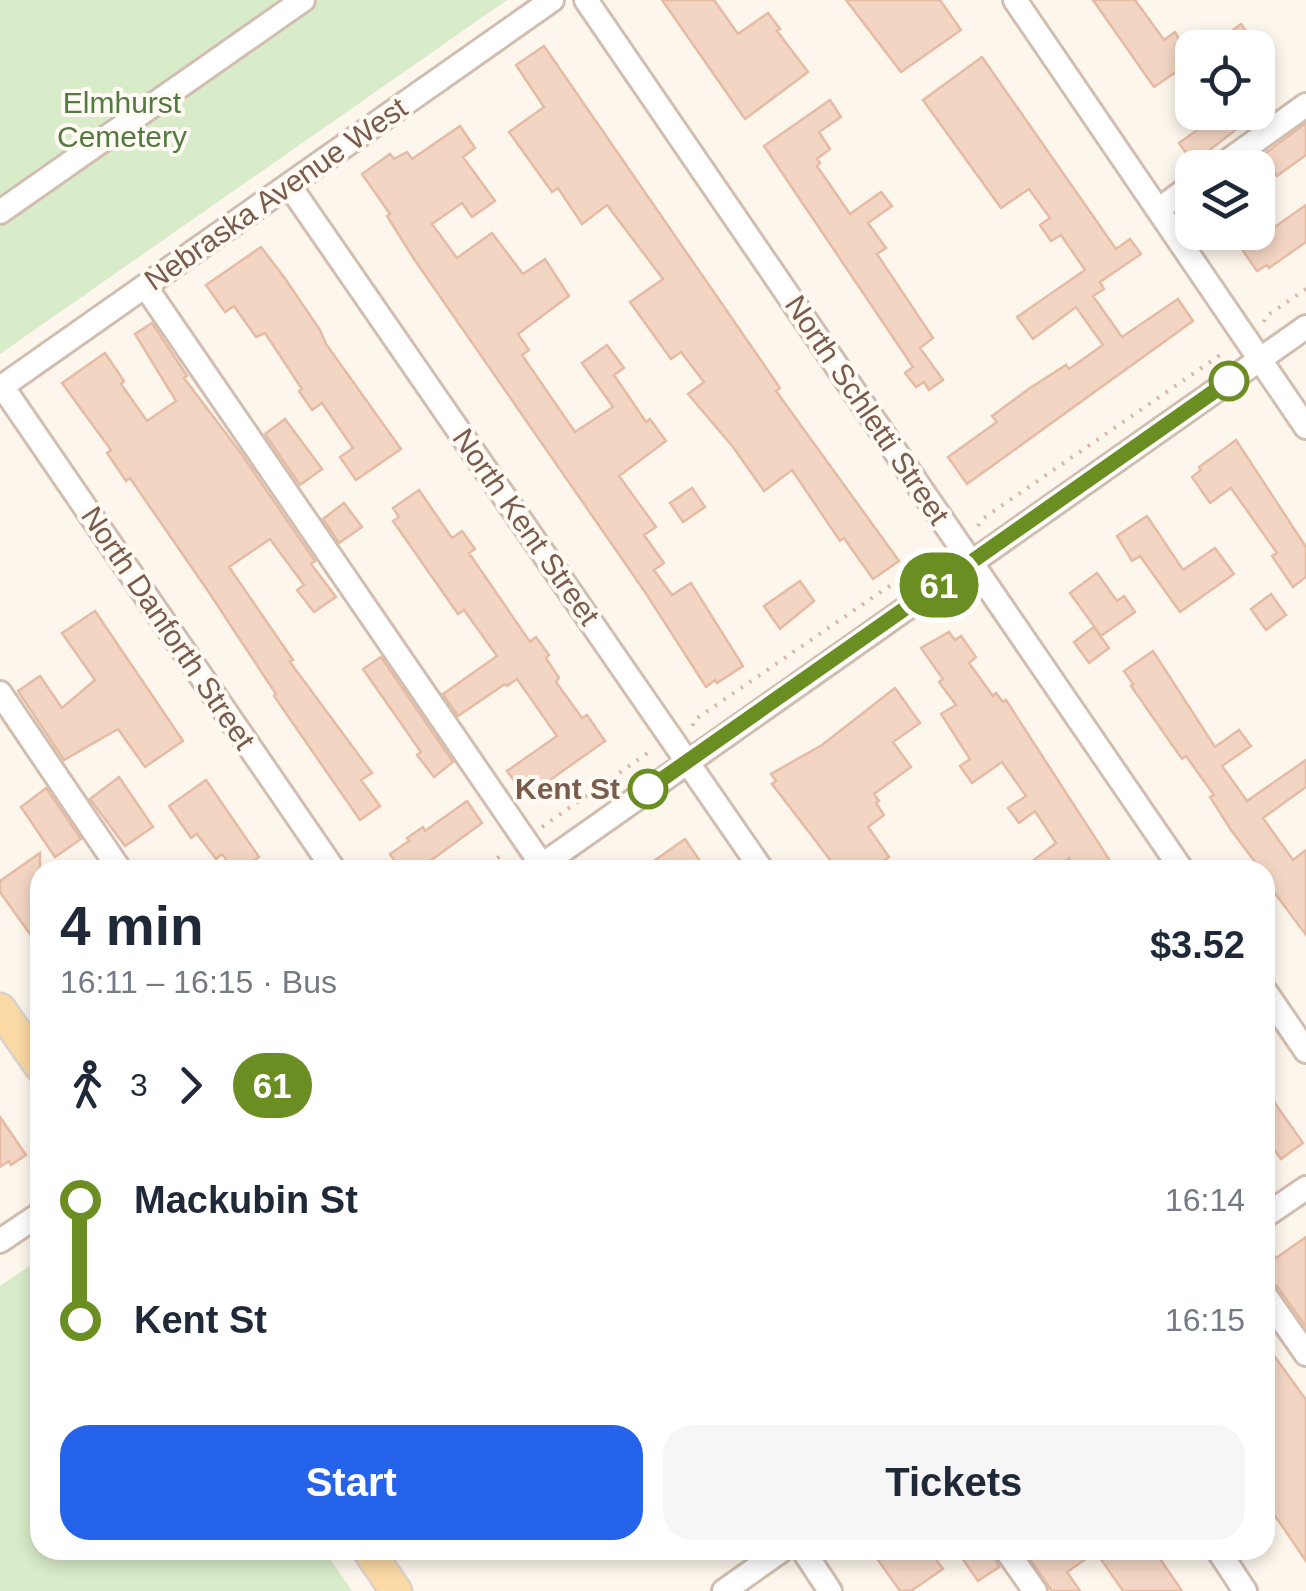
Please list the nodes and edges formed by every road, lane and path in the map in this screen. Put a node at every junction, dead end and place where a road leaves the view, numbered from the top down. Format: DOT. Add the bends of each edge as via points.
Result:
graph roads {
  1 [pos="303,0"];
  2 [pos="552,0"];
  3 [pos="586,0"];
  4 [pos="1015,0"];
  5 [pos="1306,106"];
  6 [pos="1244,150"];
  7 [pos="289,185"];
  8 [pos="1175,198"];
  9 [pos="1158,210"];
  10 [pos="0,212"];
  11 [pos="146,286"];
  12 [pos="1306,288"];
  13 [pos="1264,322"];
  14 [pos="1306,327"];
  15 [pos="1227,351"];
  16 [pos="1260,360"];
  17 [pos="1,387"];
  18 [pos="1306,427"];
  19 [pos="978,526"];
  20 [pos="938,554"];
  21 [pos="971,562"];
  22 [pos="0,694"];
  23 [pos="693,726"];
  24 [pos="655,752"];
  25 [pos="688,760"];
  26 [pos="524,839"];
  27 [pos="113,860"];
  28 [pos="327,860"];
  29 [pos="494,860"];
  30 [pos="535,860"];
  31 [pos="550,860"];
  32 [pos="755,860"];
  33 [pos="1175,860"];
  34 [pos="1275,1005"];
  35 [pos="0,1009"];
  36 [pos="1306,1050"];
  37 [pos="30,1052"];
  38 [pos="1306,1188"];
  39 [pos="1275,1209"];
  40 [pos="30,1221"];
  41 [pos="0,1241"];
  42 [pos="1275,1309"];
  43 [pos="1306,1354"];
  44 [pos="375,1560"];
  45 [pos="768,1560"];
  46 [pos="809,1560"];
  47 [pos="1013,1560"];
  48 [pos="1225,1560"];
  49 [pos="396,1591"];
  50 [pos="724,1591"];
  51 [pos="830,1591"];
  52 [pos="1035,1591"];
  53 [pos="1246,1591"];
  1 -- 10 [label="street"];
  2 -- 7 [label="street, Nebraska Avenue West"];
  3 -- 21 [label="street, North Schletti Street"];
  4 -- 9 [label="street"];
  5 -- 6 [label="street"];
  7 -- 11 [label="street, Nebraska Avenue West"];
  7 -- 25 [label="street, North Kent Street"];
  8 -- 9 [label="street"];
  9 -- 16 [label="street"];
  11 -- 17 [label="street, Nebraska Avenue West"];
  11 -- 26 [label="street"];
  12 -- 13 [label="path"];
  14 -- 16 [label="street"];
  15 -- 19 [label="path"];
  16 -- 18 [label="street"];
  16 -- 21 [label="street"];
  17 -- 28 [label="street, North Danforth Street"];
  20 -- 23 [label="path"];
  21 -- 25 [label="street"];
  21 -- 33 [label="street, North Schletti Street"];
  22 -- 27 [label="street"];
  24 -- 26 [label="path"];
  25 -- 31 [label="street"];
  25 -- 32 [label="street, North Kent Street"];
  26 -- 29 [label="path"];
  26 -- 30 [label="street"];
  34 -- 36 [label="street"];
  35 -- 37 [label="main road"];
  38 -- 39 [label="street"];
  40 -- 41 [label="street"];
  42 -- 43 [label="street"];
  44 -- 49 [label="main road"];
  45 -- 50 [label="street"];
  46 -- 51 [label="street"];
  47 -- 52 [label="street"];
  48 -- 53 [label="street"];
}
